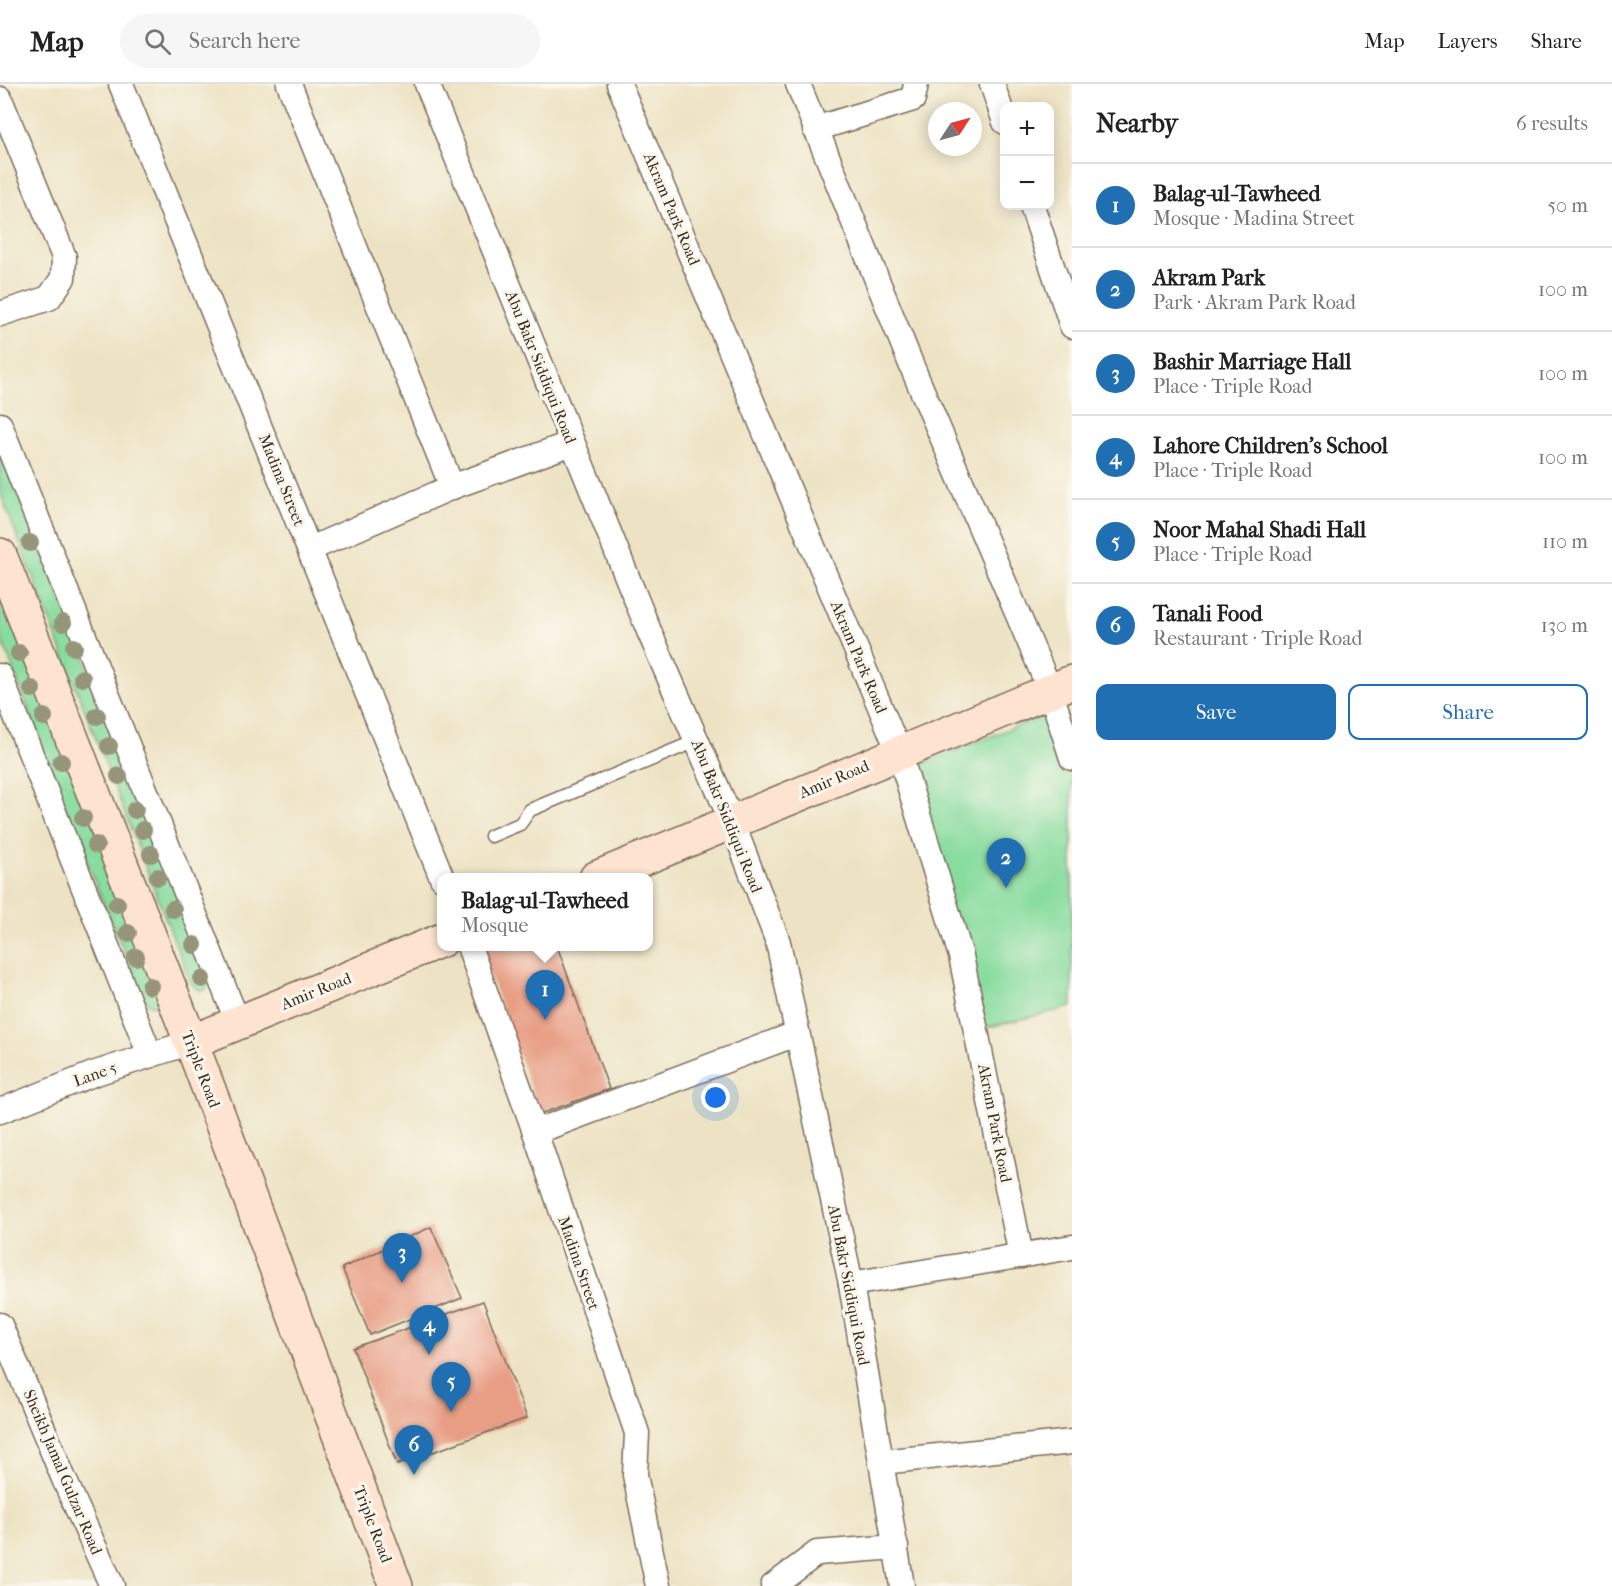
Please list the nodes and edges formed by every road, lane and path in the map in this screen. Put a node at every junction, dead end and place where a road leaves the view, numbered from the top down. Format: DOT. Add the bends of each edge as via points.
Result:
graph roads {
  1 [pos="121,84"];
  2 [pos="289,84"];
  3 [pos="427,84"];
  4 [pos="619,84"];
  5 [pos="798,84"];
  6 [pos="916,84"];
  7 [pos="992,84"];
  8 [pos="0,99"];
  9 [pos="1000,107"];
  10 [pos="815,129"];
  11 [pos="1033,210"];
  12 [pos="0,315"];
  13 [pos="1072,326"];
  14 [pos="0,425"];
  15 [pos="572,442"];
  16 [pos="452,487"];
  17 [pos="310,549"];
  18 [pos="0,555"];
  19 [pos="0,676"];
  20 [pos="1061,686"];
  21 [pos="696,741"];
  22 [pos="899,752"];
  23 [pos="1072,758"];
  24 [pos="732,822"];
  25 [pos="491,836"];
  26 [pos="440,873"];
  27 [pos="608,873"];
  28 [pos="437,942"];
  29 [pos="471,951"];
  30 [pos="238,1023"];
  31 [pos="796,1034"];
  32 [pos="191,1042"];
  33 [pos="150,1055"];
  34 [pos="0,1112"];
  35 [pos="535,1132"];
  36 [pos="1072,1247"];
  37 [pos="1022,1256"];
  38 [pos="850,1284"];
  39 [pos="0,1325"];
  40 [pos="1072,1442"];
  41 [pos="881,1462"];
  42 [pos="896,1547"];
  43 [pos="112,1586"];
  44 [pos="396,1586"];
  45 [pos="658,1586"];
  46 [pos="773,1586"];
  47 [pos="902,1586"];
  1 -- 17 [label="street, Madina Street"];
  2 -- 16 [label="street"];
  3 -- 15 [label="street, Abu Bakr Siddiqui Road"];
  4 -- 22 [label="street, Akram Park Road"];
  5 -- 10 [label="street"];
  6 -- 10 [label="street" via="913,99"];
  7 -- 9 [label="street"];
  8 -- 12 [label="street" via="64,257 63,278 49,298"];
  10 -- 20 [label="street" via="913,369"];
  11 -- 13 [label="street"];
  14 -- 30 [label="street"];
  15 -- 16 [label="street"];
  15 -- 21 [label="street, Abu Bakr Siddiqui Road"];
  16 -- 17 [label="street"];
  17 -- 26 [label="street, Madina Street"];
  18 -- 32 [label="main road, Triple Road"];
  19 -- 33 [label="street"];
  20 -- 22 [label="main road, Amir Road"];
  20 -- 23 [label="street"];
  21 -- 24 [label="street, Abu Bakr Siddiqui Road"];
  21 -- 25 [label="lane" via="530,810 520,824"];
  22 -- 24 [label="main road, Amir Road"];
  22 -- 37 [label="street, Akram Park Road" via="962,956"];
  24 -- 27 [label="main road, Amir Road"];
  24 -- 31 [label="street, Abu Bakr Siddiqui Road" via="778,942"];
  28 -- 30 [label="main road, Amir Road"];
  29 -- 35 [label="street, Madina Street"];
  30 -- 32 [label="main road, Amir Road"];
  31 -- 35 [label="street"];
  31 -- 38 [label="street, Abu Bakr Siddiqui Road"];
  32 -- 33 [label="street, Lane 5"];
  32 -- 44 [label="main road, Triple Road"];
  33 -- 34 [label="street, Lane 5"];
  35 -- 45 [label="street, Madina Street" via="637,1433 635,1475"];
  36 -- 37 [label="street"];
  37 -- 38 [label="street"];
  38 -- 41 [label="street, Abu Bakr Siddiqui Road"];
  39 -- 43 [label="street, Sheikh Jamal Gulzar Road"];
  40 -- 41 [label="street"];
  41 -- 42 [label="street, Abu Bakr Siddiqui Road"];
  42 -- 46 [label="street" via="817,1553"];
  42 -- 47 [label="street, Abu Bakr Siddiqui Road"];
}
